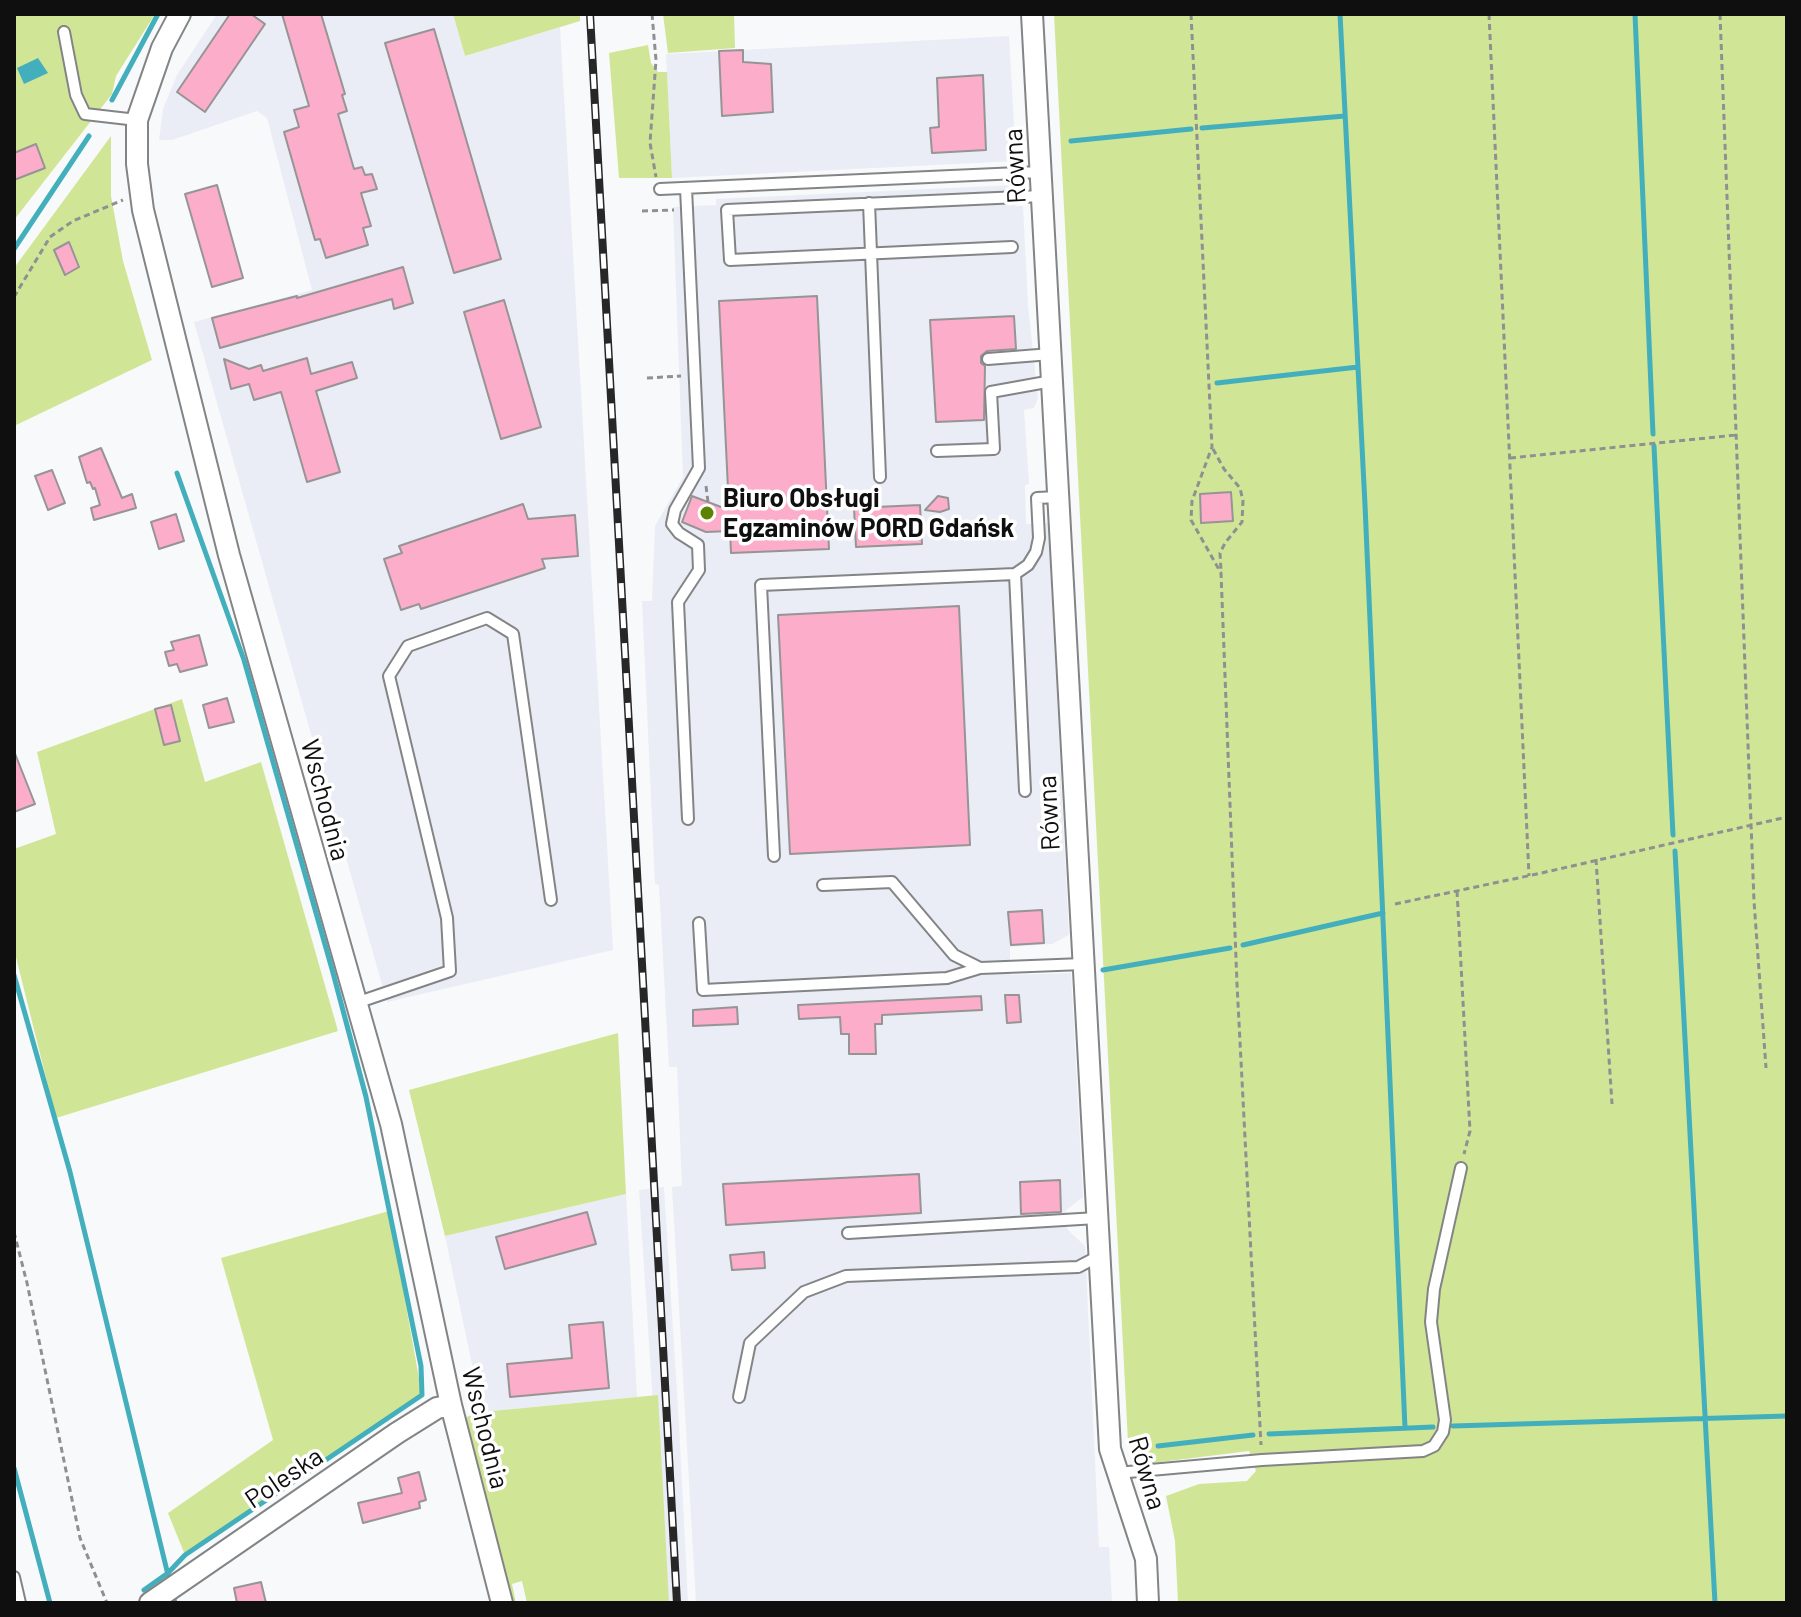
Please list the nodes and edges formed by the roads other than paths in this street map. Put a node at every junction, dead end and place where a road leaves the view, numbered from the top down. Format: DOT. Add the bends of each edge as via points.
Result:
graph roads {
  1 [pos="180,14"];
  2 [pos="1032,14"];
  3 [pos="64,32"];
  4 [pos="137,120"];
  5 [pos="1041,172"];
  6 [pos="686,188"];
  7 [pos="660,189"];
  8 [pos="1042,196"];
  9 [pos="869,203"];
  10 [pos="1012,247"];
  11 [pos="871,254"];
  12 [pos="1051,354"];
  13 [pos="988,359"];
  14 [pos="1052,381"];
  15 [pos="937,451"];
  16 [pos="880,477"];
  17 [pos="1058,497"];
  18 [pos="1015,574"];
  19 [pos="1025,791"];
  20 [pos="688,819"];
  21 [pos="774,856"];
  22 [pos="823,885"];
  23 [pos="551,900"];
  24 [pos="699,923"];
  25 [pos="1083,964"];
  26 [pos="980,968"];
  27 [pos="356,1003"];
  28 [pos="1461,1168"];
  29 [pos="1097,1218"];
  30 [pos="848,1233"];
  31 [pos="1099,1256"];
  32 [pos="739,1397"];
  33 [pos="451,1405"];
  34 [pos="1117,1473"];
  35 [pos="14,1577"];
  36 [pos="20,1603"];
  37 [pos="150,1603"];
  38 [pos="502,1603"];
  39 [pos="1148,1603"];
  1 -- 4 [label="street, Wschodnia"];
  2 -- 5 [label="street, Równa"];
  3 -- 4 [label="lane" via="76,95 85,114"];
  4 -- 27 [label="street, Wschodnia" via="143,210 169,321 229,555"];
  5 -- 6 [label="lane"];
  5 -- 8 [label="street, Równa"];
  6 -- 7 [label="lane"];
  6 -- 20 [label="lane" via="699,468 672,524 698,545 699,570 678,602"];
  8 -- 9 [label="lane"];
  8 -- 12 [label="street, Równa"];
  9 -- 11 [label="lane"];
  9 -- 11 [label="lane" via="727,210 730,260"];
  10 -- 11 [label="lane"];
  11 -- 16 [label="lane"];
  12 -- 13 [label="lane"];
  12 -- 14 [label="street, Równa"];
  14 -- 15 [label="lane" via="991,392 994,449"];
  14 -- 17 [label="street, Równa"];
  17 -- 18 [label="lane" via="1037,498 1036,552"];
  17 -- 25 [label="street, Równa"];
  18 -- 19 [label="lane"];
  18 -- 21 [label="lane" via="761,585"];
  22 -- 26 [label="lane" via="892,882 954,955"];
  23 -- 27 [label="lane" via="513,634 487,618 408,646 389,676 447,918 450,971"];
  24 -- 26 [label="lane" via="703,990 947,978"];
  25 -- 26 [label="lane"];
  25 -- 29 [label="street, Równa"];
  27 -- 33 [label="street, Wschodnia" via="391,1124"];
  28 -- 34 [label="lane" via="1434,1289 1431,1322 1445,1420 1434,1446 1423,1451"];
  29 -- 30 [label="lane"];
  29 -- 31 [label="street, Równa"];
  31 -- 32 [label="lane" via="1078,1267 846,1276 804,1292 750,1343"];
  31 -- 34 [label="street, Równa" via="1110,1449"];
  33 -- 37 [label="street, Poleska" via="397,1433"];
  33 -- 38 [label="street, Wschodnia"];
  34 -- 39 [label="street, Równa" via="1146,1559"];
  35 -- 36 [label="lane"];
}
